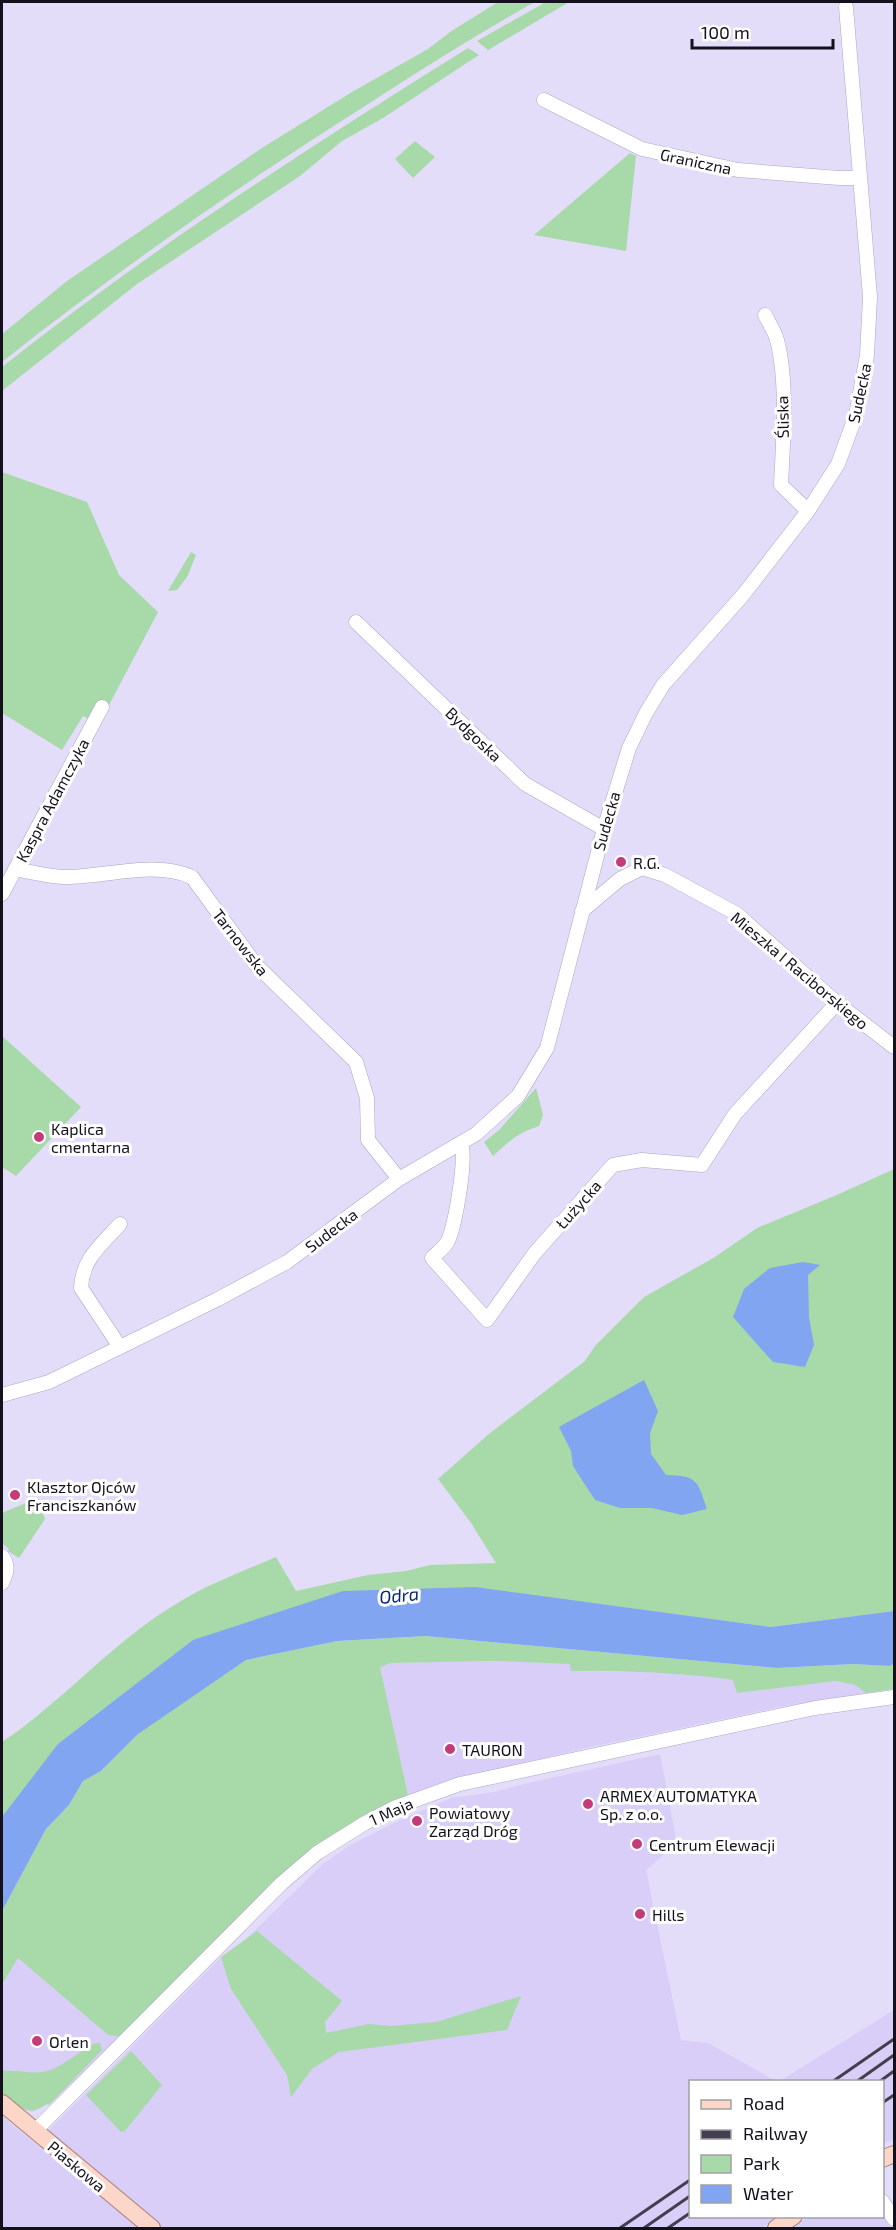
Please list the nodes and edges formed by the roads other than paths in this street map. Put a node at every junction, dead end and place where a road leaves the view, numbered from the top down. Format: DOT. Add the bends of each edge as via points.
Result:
graph roads {
  1 [pos="846,7"];
  2 [pos="544,100"];
  3 [pos="859,178"];
  4 [pos="765,315"];
  5 [pos="808,511"];
  6 [pos="356,622"];
  7 [pos="102,707"];
  8 [pos="604,828"];
  9 [pos="15,869"];
  10 [pos="2,894"];
  11 [pos="582,911"];
  12 [pos="837,1004"];
  13 [pos="894,1047"];
  14 [pos="461,1144"];
  15 [pos="399,1179"];
  16 [pos="120,1224"];
  17 [pos="120,1347"];
  18 [pos="2,1395"];
  19 [pos="2,1556"];
  20 [pos="2,1583"];
  21 [pos="894,1697"];
  22 [pos="2,2103"];
  23 [pos="35,2131"];
  24 [pos="884,2204"];
  25 [pos="792,2218"];
  26 [pos="894,2219"];
  27 [pos="152,2229"];
  28 [pos="776,2229"];
  1 -- 3 [label="street, Sudecka"];
  2 -- 3 [label="street, Graniczna" via="642,150 738,170"];
  3 -- 5 [label="street, Sudecka" via="870,297 867,355 856,415 838,464"];
  4 -- 5 [label="street, Śliska" via="777,339 781,371 781,485"];
  5 -- 8 [label="street, Sudecka" via="743,595 663,685 629,748"];
  6 -- 8 [label="street, Bydgoska" via="525,784"];
  7 -- 9 [label="street, Kaspra Adamczyka"];
  8 -- 11 [label="street, Sudecka"];
  9 -- 10 [label="street, Kaspra Adamczyka"];
  9 -- 15 [label="street, Tarnowska" via="65,877 159,870 192,877 256,966 356,1062 367,1098 368,1140"];
  11 -- 12 [label="street, Mieszka I Raciborskiego" via="620,879 642,868 665,875 737,914"];
  11 -- 14 [label="street, Sudecka" via="547,1048 518,1096"];
  12 -- 13 [label="street, Mieszka I Raciborskiego"];
  12 -- 14 [label="street, Łużycka" via="735,1114 702,1165 642,1160 614,1165 534,1254 487,1320 432,1258 448,1243 460,1185"];
  14 -- 15 [label="street, Sudecka"];
  15 -- 17 [label="street, Sudecka" via="287,1262"];
  16 -- 17 [label="street" via="86,1263 81,1288"];
  17 -- 18 [label="street, Sudecka" via="49,1382"];
  19 -- 20 [label="street" via="7,1569"];
  21 -- 23 [label="street, 1 Maja" via="815,1708 460,1784 396,1807 317,1853 282,1883"];
  22 -- 23 [label="main road, Piaskowa"];
  23 -- 27 [label="main road, Piaskowa"];
  24 -- 26 [label="street"];
  25 -- 28 [label="main road"];
}
